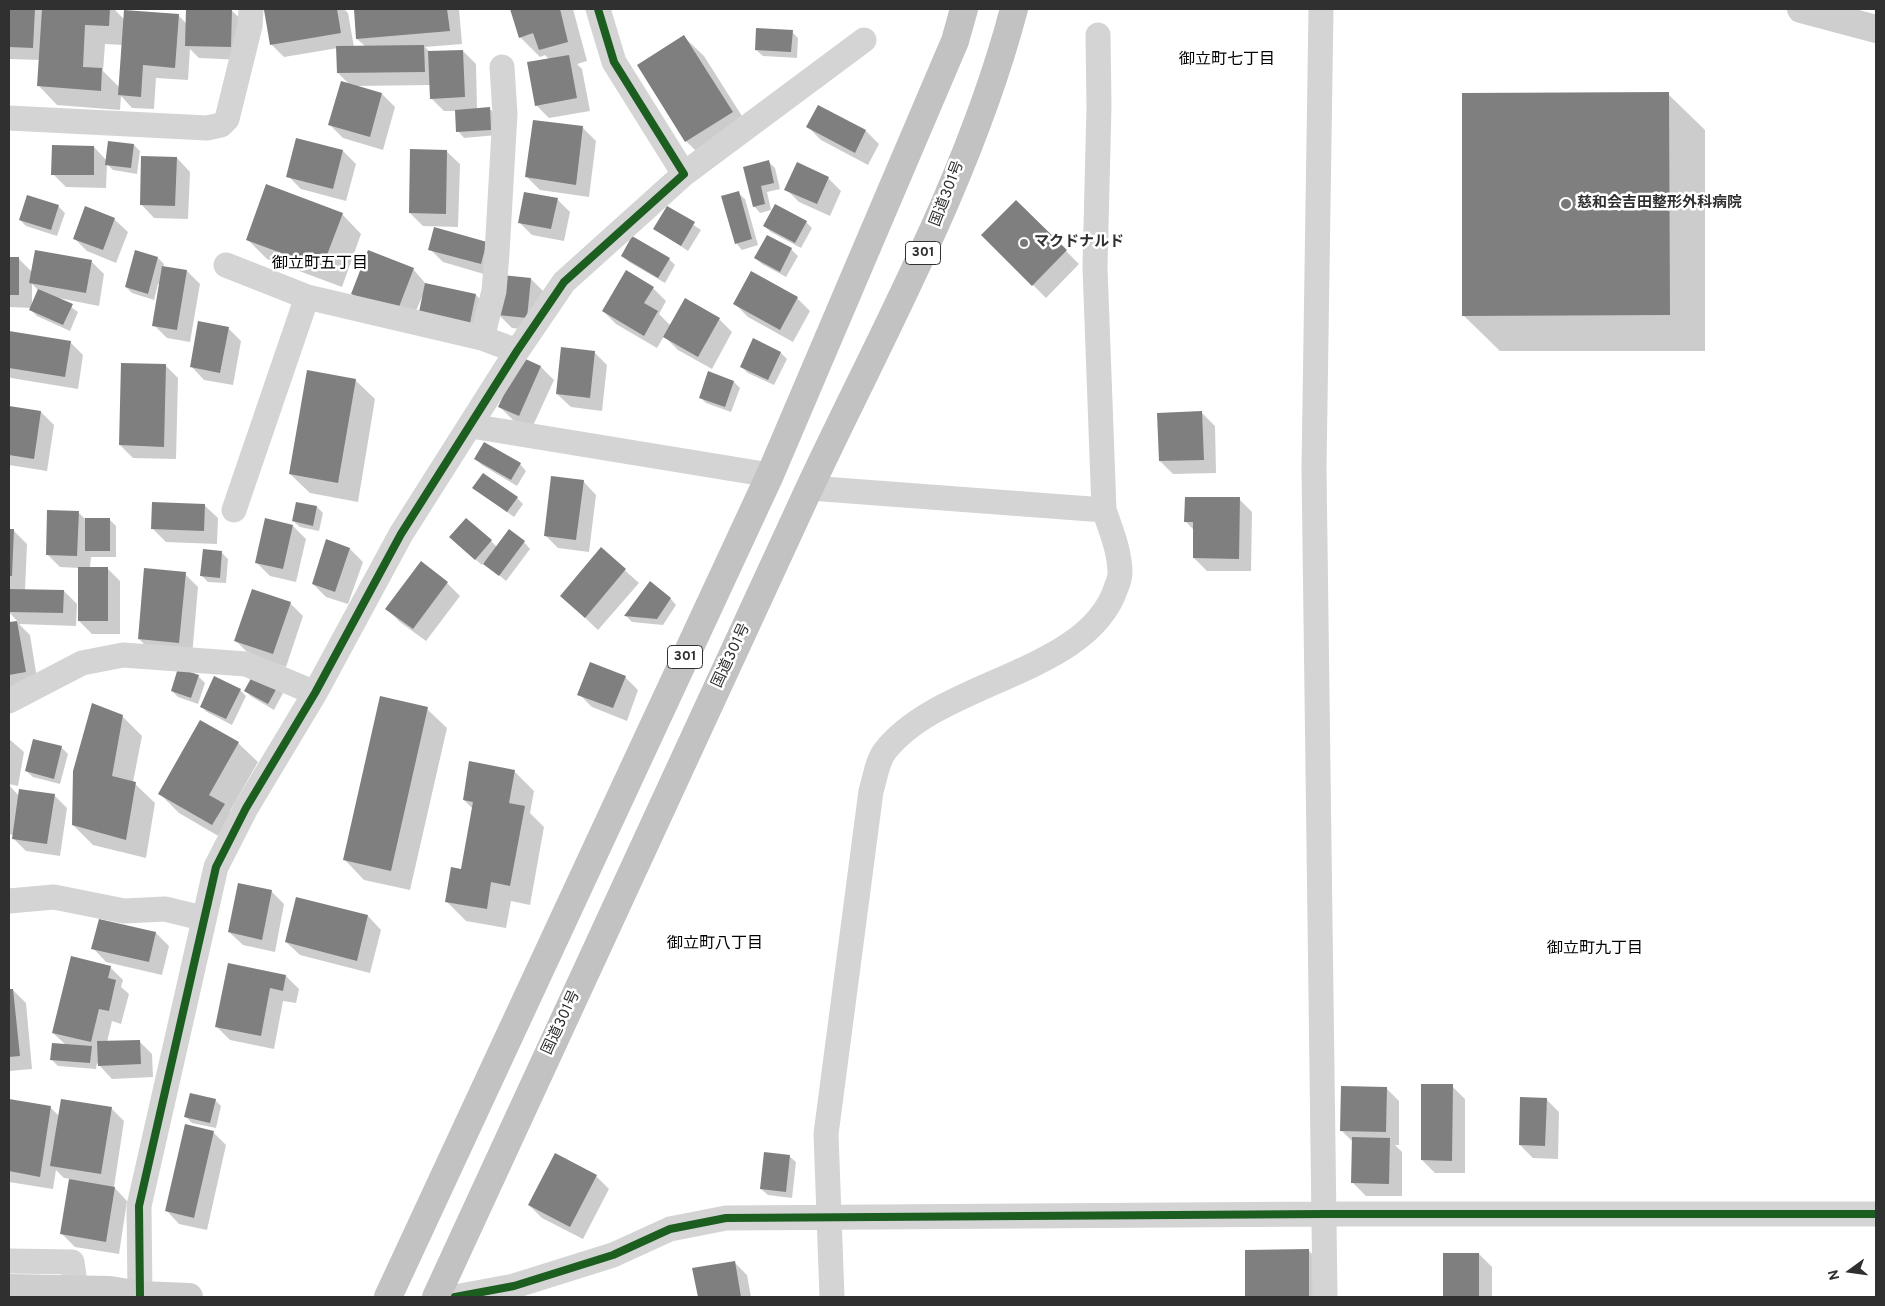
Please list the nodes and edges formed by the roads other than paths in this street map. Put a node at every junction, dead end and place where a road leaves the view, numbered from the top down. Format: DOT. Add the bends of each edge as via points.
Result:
graph roads {
  1 [pos="251,9"];
  2 [pos="598,9"];
  3 [pos="964,9"];
  4 [pos="1014,9"];
  5 [pos="1321,9"];
  6 [pos="1800,9"];
  7 [pos="1876,29"];
  8 [pos="1098,35"];
  9 [pos="864,40"];
  10 [pos="502,67"];
  11 [pos="9,118"];
  12 [pos="684,174"];
  13 [pos="226,266"];
  14 [pos="307,297"];
  15 [pos="482,338"];
  16 [pos="517,351"];
  17 [pos="471,426"];
  18 [pos="770,475"];
  19 [pos="810,488"];
  20 [pos="234,510"];
  21 [pos="1104,510"];
  22 [pos="315,693"];
  23 [pos="9,701"];
  24 [pos="9,901"];
  25 [pos="202,918"];
  26 [pos="1324,1214"];
  27 [pos="1876,1214"];
  28 [pos="829,1218"];
  29 [pos="9,1260"];
  30 [pos="9,1288"];
  31 [pos="76,1290"];
  32 [pos="107,1294"];
  33 [pos="140,1296"];
  34 [pos="189,1297"];
  35 [pos="388,1297"];
  36 [pos="436,1297"];
  37 [pos="455,1297"];
  38 [pos="832,1297"];
  39 [pos="1325,1297"];
  1 -- 11 [label="street" via="250,26 227,119 221,125 207,128"];
  2 -- 12 [label="street" via="614,62"];
  3 -- 18 [label="highway, 301" via="955,42"];
  4 -- 19 [label="highway, 国道301号 / 301" via="1000,60 935,229"];
  5 -- 26 [label="street" via="1314,468"];
  6 -- 7 [label="main road"];
  8 -- 21 [label="street" via="1094,267"];
  9 -- 12 [label="street"];
  10 -- 15 [label="street" via="505,114 498,254 494,291"];
  12 -- 16 [label="street" via="564,282"];
  13 -- 14 [label="street"];
  14 -- 15 [label="street"];
  14 -- 20 [label="street"];
  15 -- 16 [label="street"];
  16 -- 17 [label="street"];
  17 -- 18 [label="street"];
  17 -- 22 [label="street" via="401,534"];
  18 -- 35 [label="highway, 301"];
  19 -- 21 [label="street"];
  19 -- 36 [label="highway, 国道301号 / 301"];
  21 -- 28 [label="street" via="1115,542 1120,574 1110,605 1095,624 1062,649 942,706 903,732 883,753 871,791 826,1134"];
  22 -- 23 [label="street" via="246,664 123,655 82,663"];
  22 -- 25 [label="street" via="246,808 216,867"];
  24 -- 25 [label="street" via="54,897 124,911 165,909"];
  25 -- 33 [label="street" via="139,1206"];
  26 -- 27 [label="street"];
  26 -- 28 [label="street"];
  26 -- 39 [label="street"];
  28 -- 37 [label="street" via="726,1218 679,1227 612,1255 514,1286"];
  28 -- 38 [label="street"];
  29 -- 31 [label="street" via="72,1262"];
  30 -- 31 [label="main road"];
  31 -- 32 [label="main road"];
  32 -- 33 [label="main road"];
  33 -- 34 [label="main road"];
}
